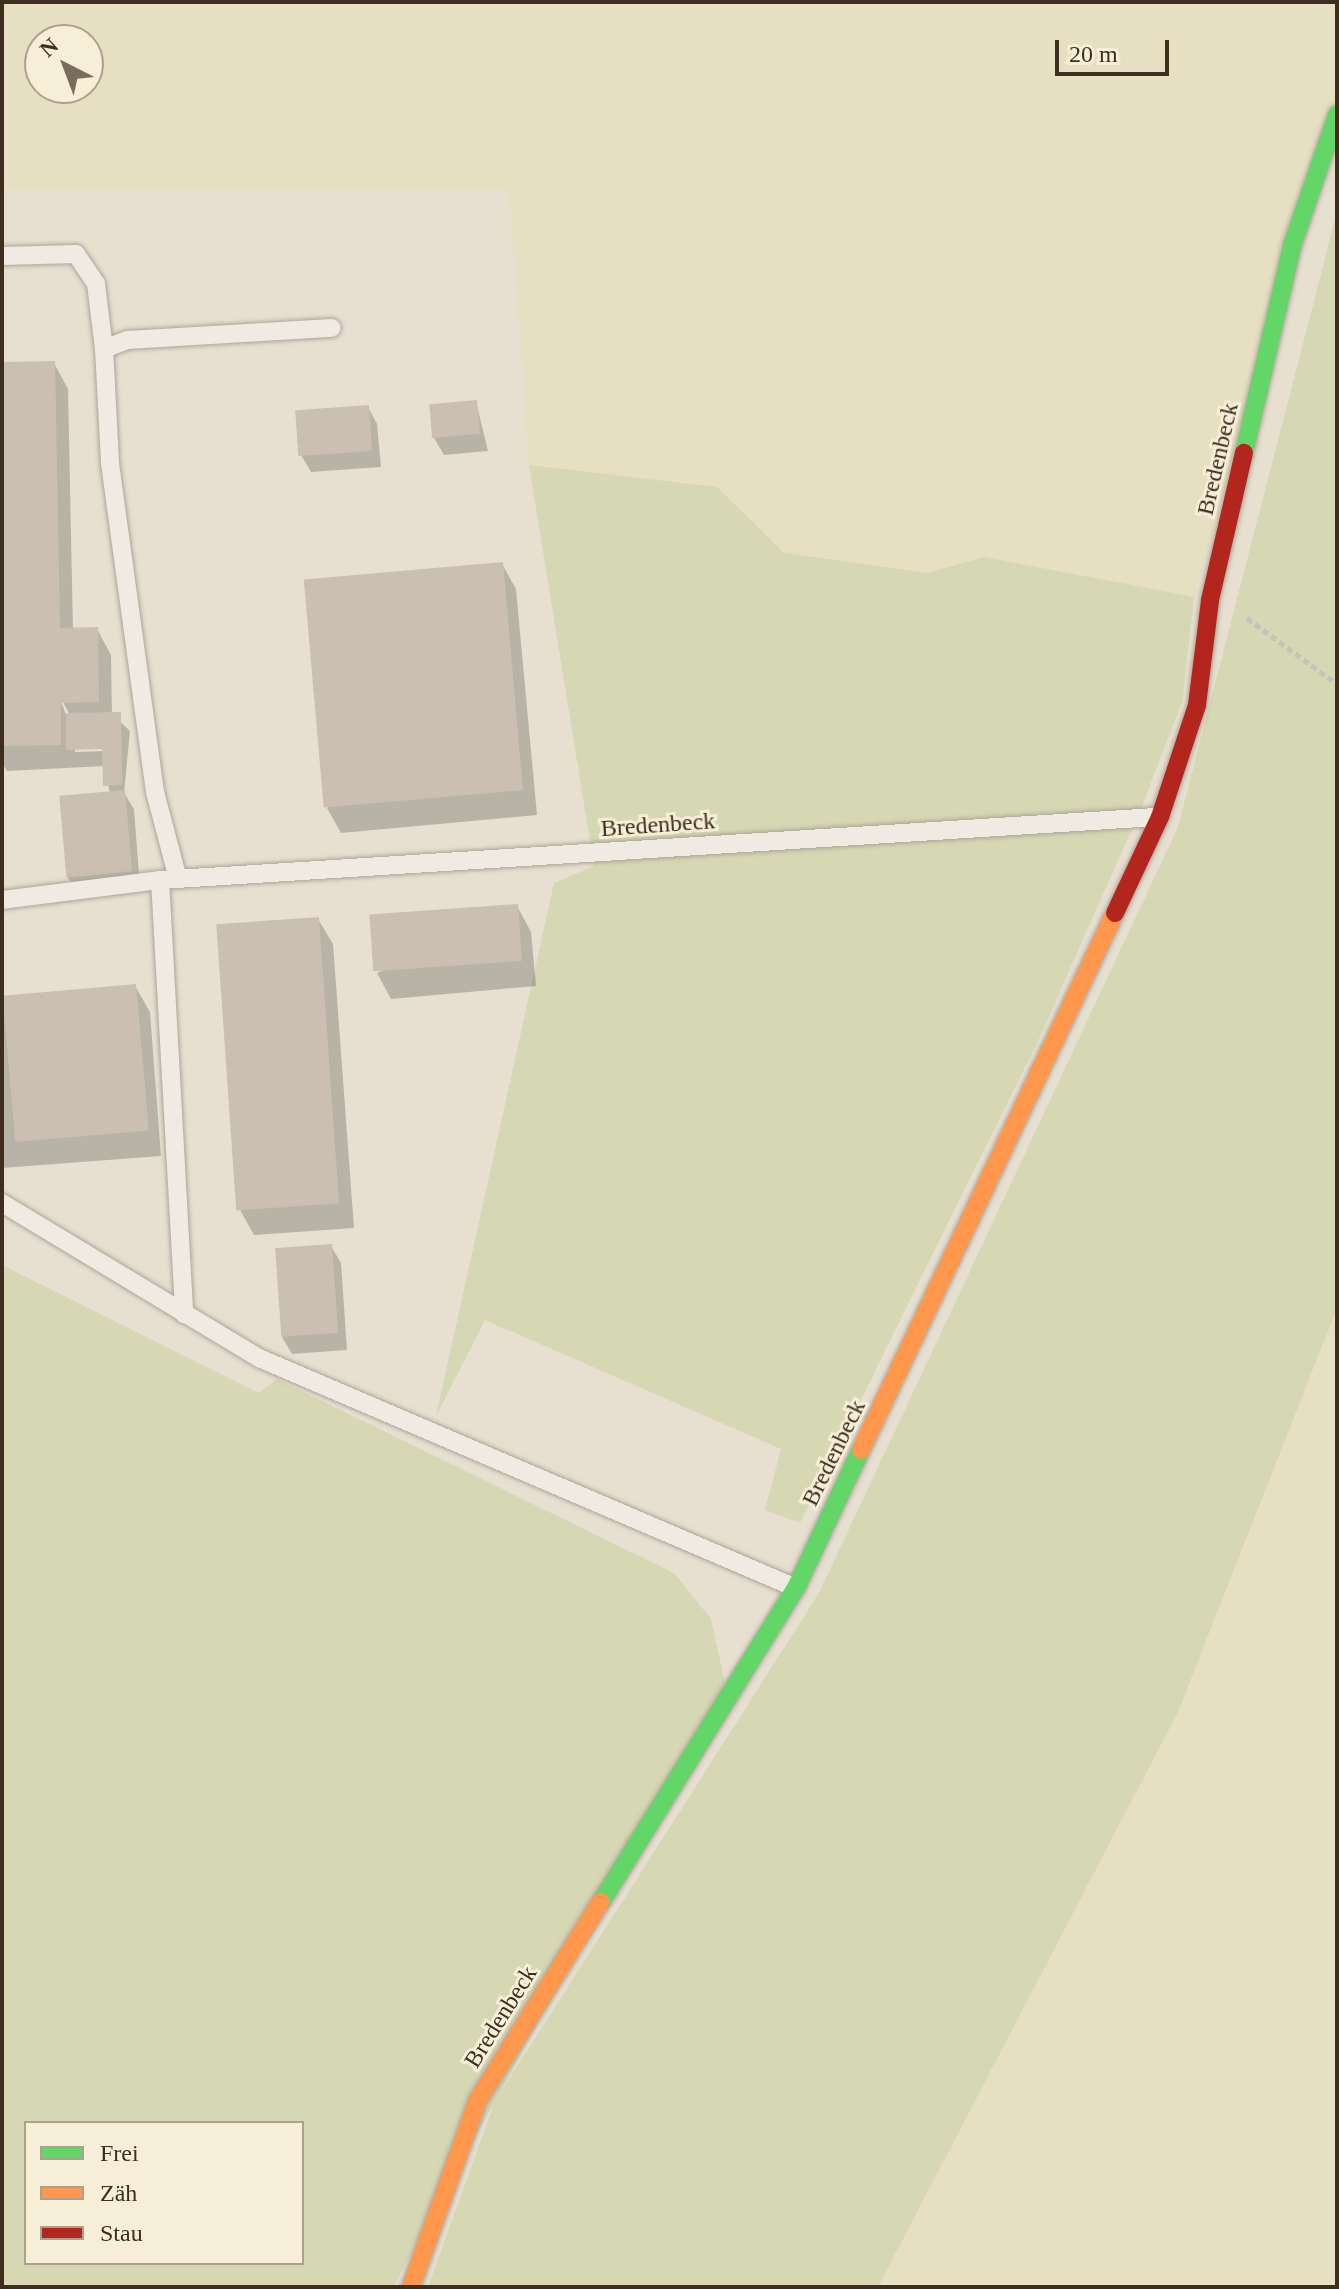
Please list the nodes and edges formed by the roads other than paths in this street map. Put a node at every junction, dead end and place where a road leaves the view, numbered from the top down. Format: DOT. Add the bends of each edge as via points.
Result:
graph roads {
  1 [pos="1337,115"];
  2 [pos="2,256"];
  3 [pos="332,328"];
  4 [pos="104,349"];
  5 [pos="1160,817"];
  6 [pos="169,880"];
  7 [pos="2,900"];
  8 [pos="2,1203"];
  9 [pos="184,1314"];
  10 [pos="796,1588"];
  11 [pos="411,2287"];
  1 -- 5 [label="street, Bredenbeck" via="1292,246 1210,600 1197,705"];
  2 -- 4 [label="lane" via="76,254 96,284"];
  3 -- 4 [label="lane" via="128,340"];
  4 -- 6 [label="lane" via="110,462"];
  5 -- 6 [label="lane, Bredenbeck"];
  5 -- 10 [label="street, Bredenbeck"];
  6 -- 7 [label="lane, Bredenbeck"];
  6 -- 9 [label="lane"];
  8 -- 9 [label="lane"];
  9 -- 10 [label="lane" via="259,1358"];
  10 -- 11 [label="street, Bredenbeck" via="478,2100"];
}
